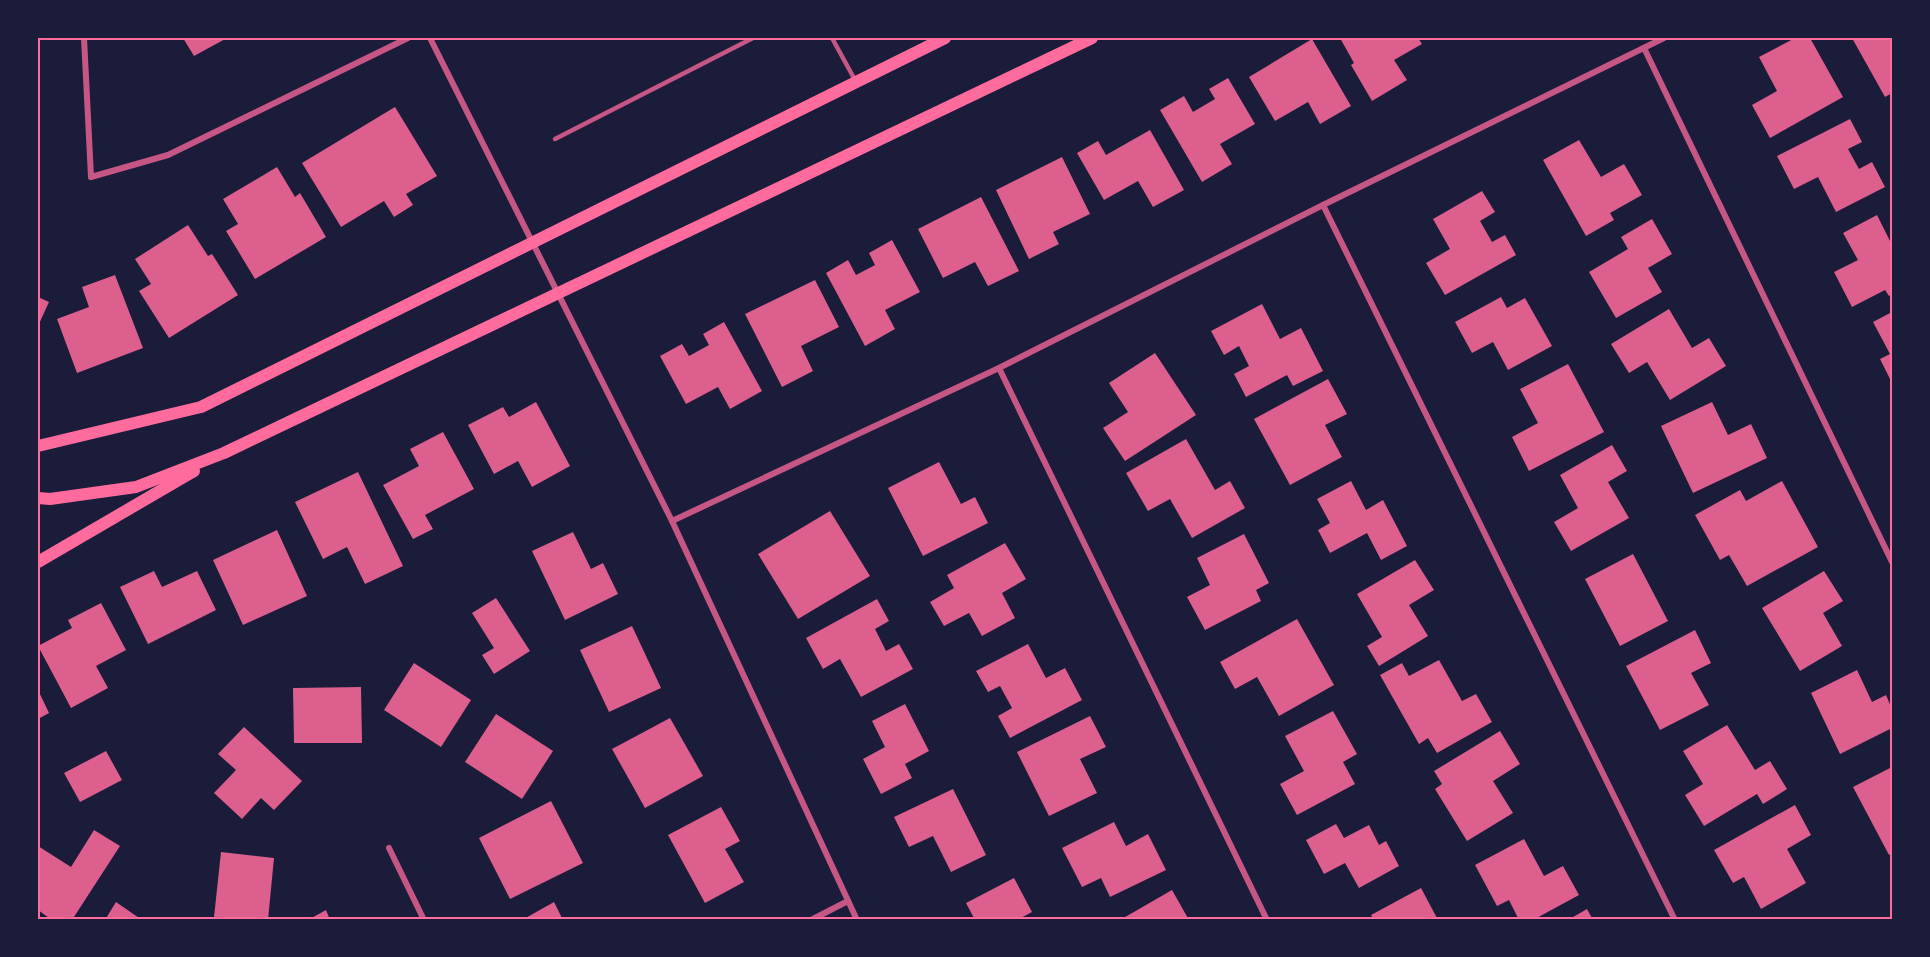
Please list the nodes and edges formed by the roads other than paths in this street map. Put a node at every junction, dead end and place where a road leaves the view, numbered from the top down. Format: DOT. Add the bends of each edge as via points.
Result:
graph roads {
  1 [pos="84,38"];
  2 [pos="408,38"];
  3 [pos="430,38"];
  4 [pos="753,38"];
  5 [pos="832,38"];
  6 [pos="945,38"];
  7 [pos="1092,38"];
  8 [pos="1664,38"];
  9 [pos="1644,48"];
  10 [pos="856,82"];
  11 [pos="555,139"];
  12 [pos="1323,205"];
  13 [pos="532,243"];
  14 [pos="558,295"];
  15 [pos="999,368"];
  16 [pos="38,446"];
  17 [pos="224,453"];
  18 [pos="38,498"];
  19 [pos="672,521"];
  20 [pos="38,562"];
  21 [pos="1893,562"];
  22 [pos="389,848"];
  23 [pos="848,901"];
  24 [pos="424,920"];
  25 [pos="811,920"];
  26 [pos="857,920"];
  27 [pos="1267,920"];
  28 [pos="1675,920"];
  1 -- 2 [label="street" via="91,177 168,155"];
  3 -- 13 [label="street"];
  4 -- 11 [label="lane"];
  5 -- 10 [label="lane"];
  6 -- 10 [label="main road"];
  7 -- 14 [label="main road"];
  8 -- 9 [label="street"];
  9 -- 12 [label="street"];
  9 -- 21 [label="street"];
  10 -- 13 [label="main road"];
  12 -- 15 [label="street"];
  12 -- 28 [label="street"];
  13 -- 14 [label="street"];
  13 -- 16 [label="main road" via="201,406"];
  14 -- 17 [label="main road"];
  14 -- 19 [label="street"];
  15 -- 19 [label="street"];
  15 -- 27 [label="street"];
  17 -- 18 [label="main road" via="136,487"];
  17 -- 20 [label="main road"];
  19 -- 23 [label="street"];
  22 -- 24 [label="street"];
  23 -- 25 [label="street"];
  23 -- 26 [label="street"];
}
